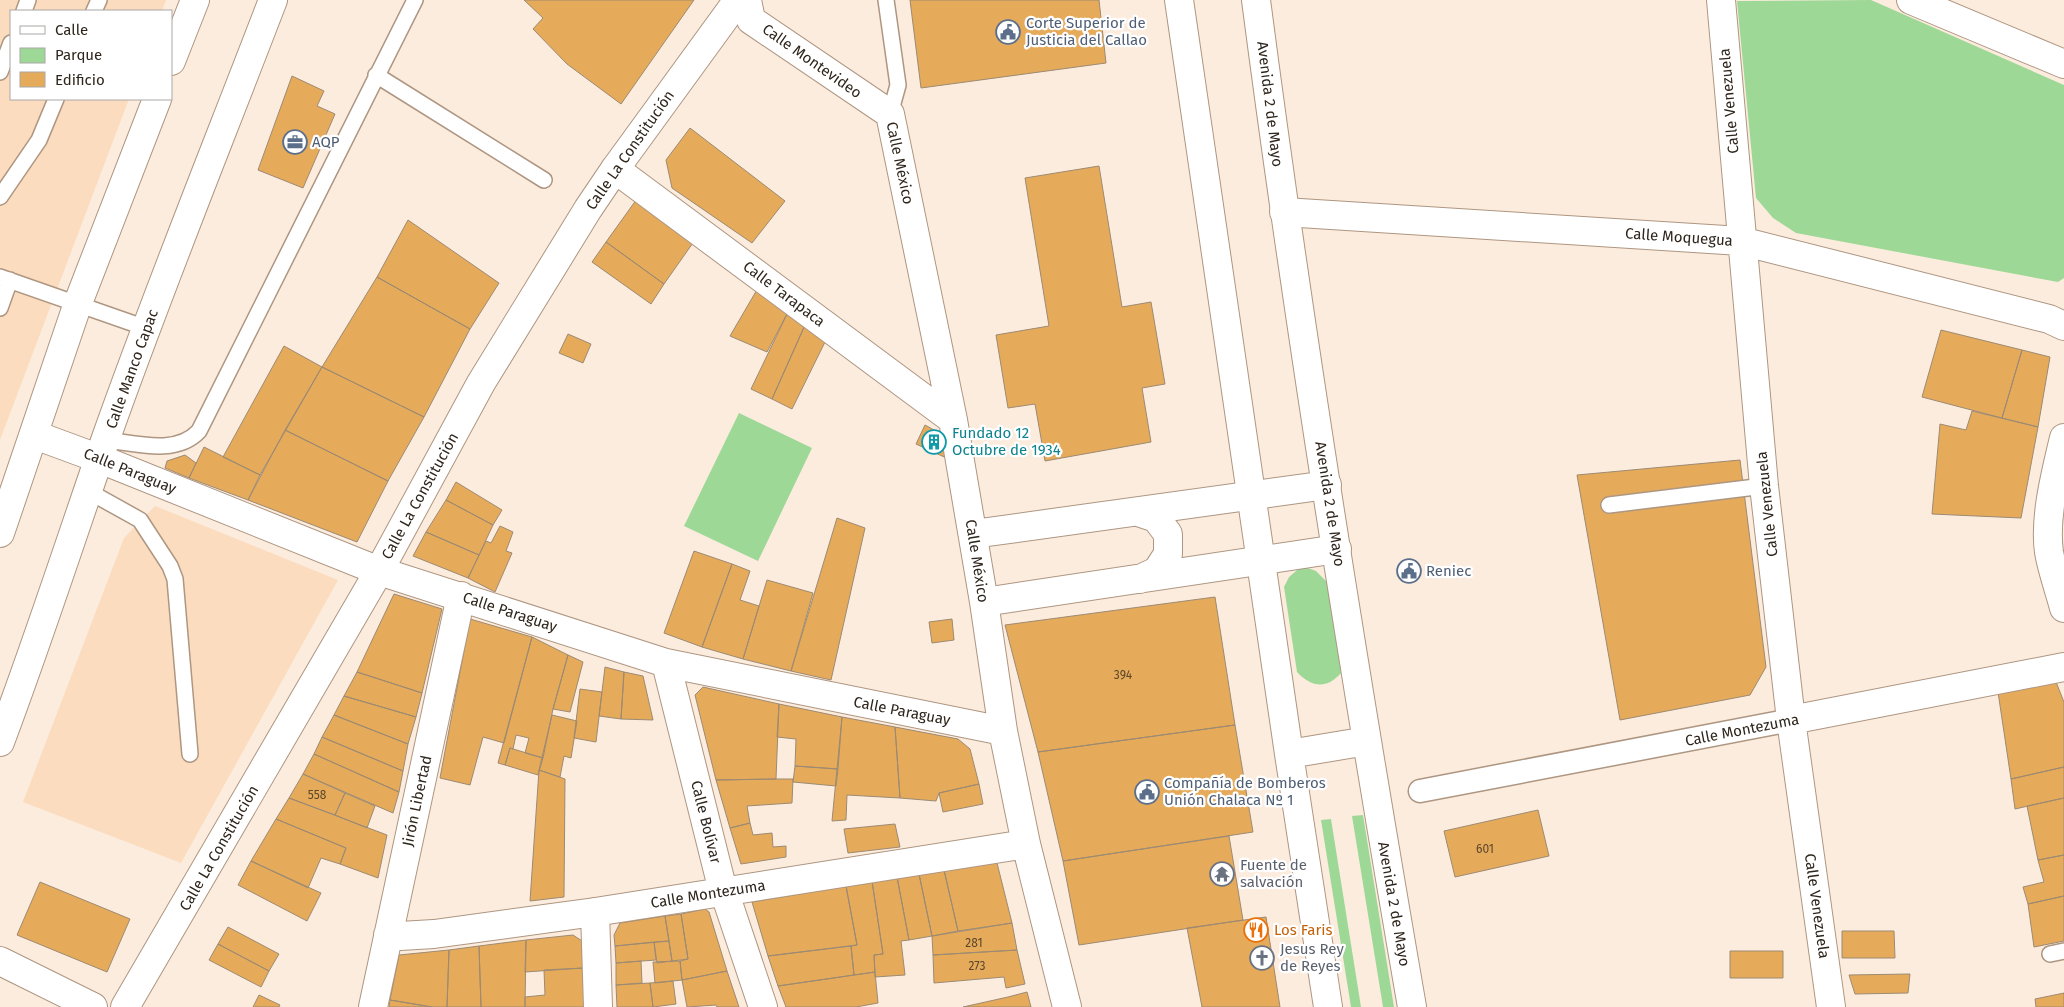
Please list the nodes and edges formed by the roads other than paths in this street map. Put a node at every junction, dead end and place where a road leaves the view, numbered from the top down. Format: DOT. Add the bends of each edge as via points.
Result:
graph roads {
  1 [pos="195,0"];
  2 [pos="273,0"];
  3 [pos="415,0"];
  4 [pos="738,0"];
  5 [pos="747,0"];
  6 [pos="886,0"];
  7 [pos="1179,0"];
  8 [pos="1256,0"];
  9 [pos="1721,0"];
  10 [pos="1923,2"];
  11 [pos="10,46"];
  12 [pos="172,58"];
  13 [pos="2064,64"];
  14 [pos="0,72"];
  15 [pos="376,75"];
  16 [pos="56,100"];
  17 [pos="157,100"];
  18 [pos="890,114"];
  19 [pos="614,169"];
  20 [pos="544,180"];
  21 [pos="0,197"];
  22 [pos="1284,212"];
  23 [pos="1741,241"];
  24 [pos="5,279"];
  25 [pos="78,303"];
  26 [pos="0,308"];
  27 [pos="2064,326"];
  28 [pos="146,328"];
  29 [pos="953,420"];
  30 [pos="34,435"];
  31 [pos="2064,438"];
  32 [pos="103,449"];
  33 [pos="1327,485"];
  34 [pos="1764,486"];
  35 [pos="88,490"];
  36 [pos="1252,496"];
  37 [pos="1609,505"];
  38 [pos="1138,512"];
  39 [pos="0,533"];
  40 [pos="973,534"];
  41 [pos="1337,550"];
  42 [pos="1261,561"];
  43 [pos="379,571"];
  44 [pos="1139,579"];
  45 [pos="461,596"];
  46 [pos="984,602"];
  47 [pos="2064,608"];
  48 [pos="666,664"];
  49 [pos="2064,667"];
  50 [pos="1790,720"];
  51 [pos="1003,731"];
  52 [pos="1367,741"];
  53 [pos="0,742"];
  54 [pos="190,754"];
  55 [pos="1289,754"];
  56 [pos="1420,791"];
  57 [pos="1026,844"];
  58 [pos="724,891"];
  59 [pos="595,912"];
  60 [pos="388,935"];
  61 [pos="0,961"];
  62 [pos="94,1007"];
  63 [pos="125,1007"];
  64 [pos="373,1007"];
  65 [pos="598,1007"];
  66 [pos="763,1007"];
  67 [pos="1067,1007"];
  68 [pos="1328,1007"];
  69 [pos="1412,1007"];
  70 [pos="1831,1007"];
  1 -- 12 [label="street"];
  2 -- 28 [label="street, Calle Manco Capac"];
  3 -- 15 [label="lane"];
  4 -- 19 [label="street, Calle La Constitución"];
  5 -- 18 [label="street, Calle Montevideo" via="751,20"];
  6 -- 18 [label="lane" via="898,85"];
  7 -- 36 [label="street"];
  8 -- 22 [label="street, Avenida 2 de Mayo"];
  9 -- 23 [label="street, Calle Venezuela"];
  10 -- 13 [label="street"];
  11 -- 14 [label="lane"];
  15 -- 20 [label="lane"];
  15 -- 32 [label="lane" via="198,431 182,444"];
  16 -- 21 [label="lane" via="39,140"];
  17 -- 25 [label="street"];
  18 -- 29 [label="street, Calle México"];
  19 -- 29 [label="street, Calle Tarapaca"];
  19 -- 43 [label="street, Calle La Constitución" via="481,383"];
  22 -- 23 [label="street, Calle Moquegua"];
  22 -- 33 [label="street, Avenida 2 de Mayo"];
  23 -- 27 [label="street, Calle Moquegua" via="2040,317"];
  23 -- 34 [label="street, Calle Venezuela"];
  24 -- 25 [label="lane"];
  24 -- 26 [label="lane"];
  25 -- 28 [label="lane"];
  25 -- 30 [label="street"];
  28 -- 32 [label="street, Calle Manco Capac"];
  29 -- 40 [label="street, Calle México"];
  30 -- 32 [label="street, Calle Paraguay"];
  30 -- 39 [label="street"];
  31 -- 47 [label="street" via="2048,529 2049,552"];
  32 -- 35 [label="street, Calle Manco Capac"];
  32 -- 43 [label="street, Calle Paraguay"];
  33 -- 36 [label="street"];
  33 -- 41 [label="street, Avenida 2 de Mayo"];
  34 -- 37 [label="lane"];
  34 -- 50 [label="street, Calle Venezuela"];
  35 -- 53 [label="street, Calle Manco Capac"];
  35 -- 54 [label="lane" via="140,520 170,566 175,579"];
  36 -- 38 [label="street"];
  36 -- 42 [label="street"];
  38 -- 40 [label="street"];
  38 -- 44 [label="street" via="1156,518 1168,534 1168,554 1157,571"];
  40 -- 46 [label="street, Calle México"];
  41 -- 42 [label="street"];
  41 -- 52 [label="street, Avenida 2 de Mayo"];
  42 -- 44 [label="street"];
  42 -- 55 [label="street"];
  43 -- 45 [label="street, Calle Paraguay"];
  43 -- 63 [label="street, Calle La Constitución"];
  44 -- 46 [label="street"];
  45 -- 48 [label="street, Calle Paraguay"];
  45 -- 60 [label="street, Jirón Libertad"];
  46 -- 51 [label="street, Calle México"];
  48 -- 51 [label="street, Calle Paraguay"];
  48 -- 58 [label="street, Calle Bolívar"];
  49 -- 50 [label="street, Calle Montezuma"];
  50 -- 56 [label="street, Calle Montezuma"];
  50 -- 70 [label="street, Calle Venezuela"];
  51 -- 57 [label="street, Calle México"];
  52 -- 55 [label="street"];
  52 -- 69 [label="street, Avenida 2 de Mayo"];
  55 -- 68 [label="street"];
  57 -- 58 [label="street, Calle Montezuma"];
  57 -- 67 [label="street, Calle México"];
  58 -- 59 [label="street, Calle Montezuma"];
  58 -- 66 [label="street, Calle Bolívar"];
  59 -- 60 [label="street, Calle Montezuma" via="434,934"];
  59 -- 65 [label="street"];
  60 -- 64 [label="street, Jirón Libertad"];
  61 -- 62 [label="street"];
}
